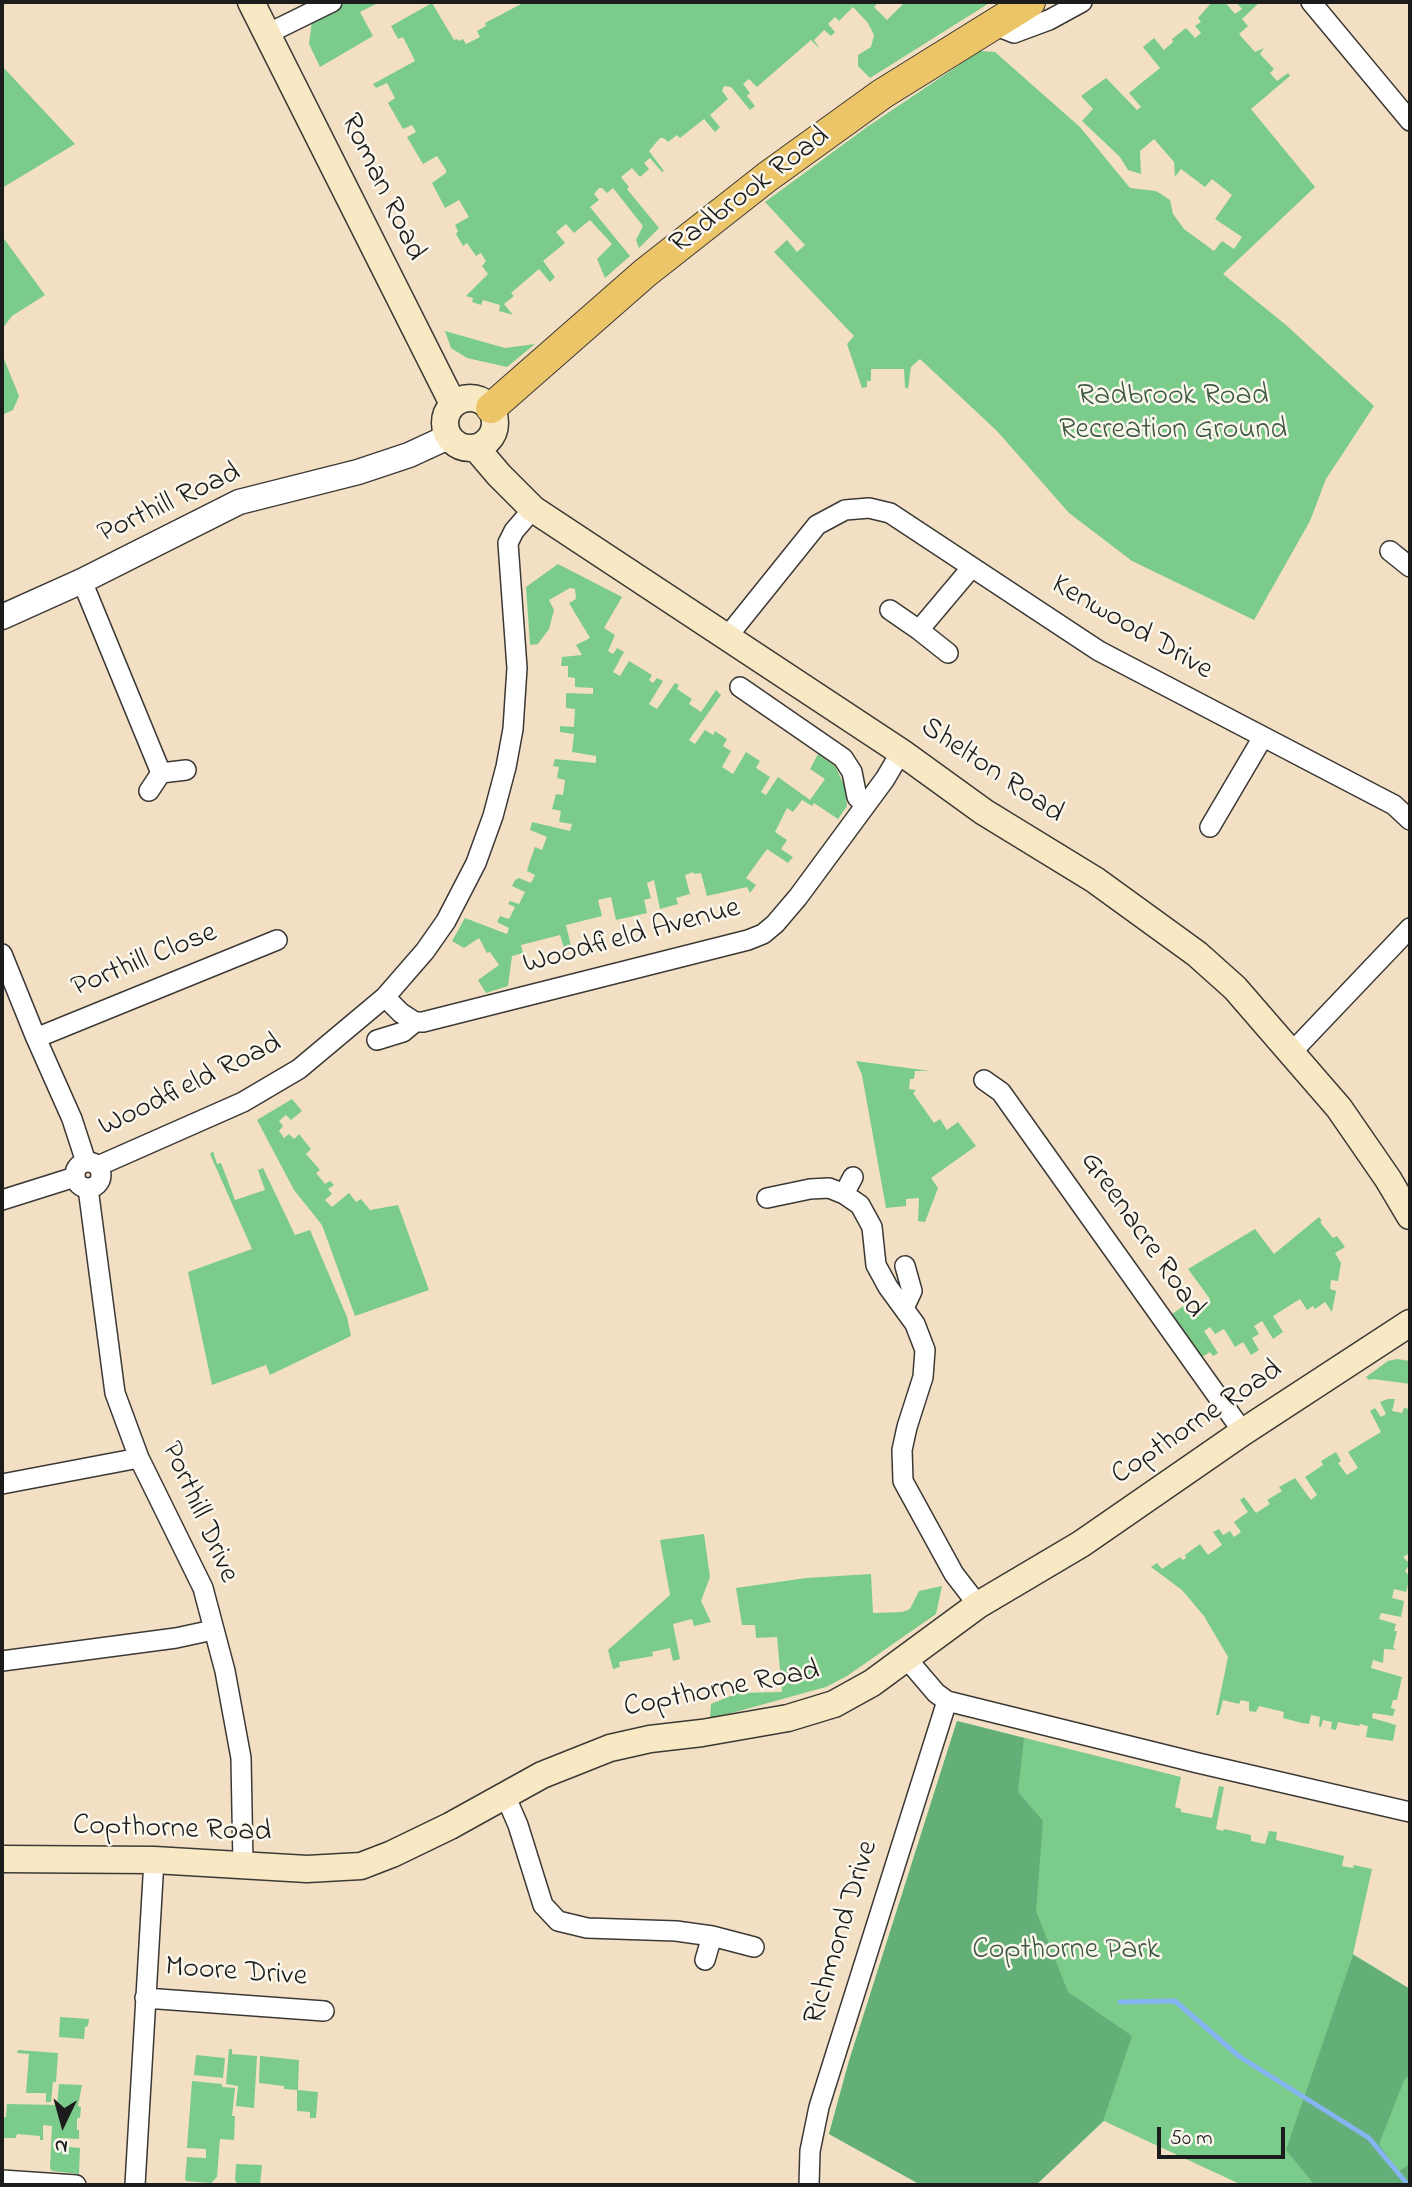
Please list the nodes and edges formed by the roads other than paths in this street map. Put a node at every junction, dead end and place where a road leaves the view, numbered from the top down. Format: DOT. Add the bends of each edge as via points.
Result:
graph roads {
  1 [pos="251,2"];
  2 [pos="332,2"];
  3 [pos="1030,2"];
  4 [pos="1082,2"];
  5 [pos="1311,2"];
  6 [pos="994,25"];
  7 [pos="267,34"];
  8 [pos="1410,121"];
  9 [pos="453,404"];
  10 [pos="491,408"];
  11 [pos="448,437"];
  12 [pos="476,448"];
  13 [pos="533,509"];
  14 [pos="1390,551"];
  15 [pos="972,567"];
  16 [pos="1410,567"];
  17 [pos="82,581"];
  18 [pos="890,610"];
  19 [pos="2,617"];
  20 [pos="919,631"];
  21 [pos="727,636"];
  22 [pos="948,653"];
  23 [pos="740,687"];
  24 [pos="1263,737"];
  25 [pos="901,752"];
  26 [pos="186,770"];
  27 [pos="161,772"];
  28 [pos="149,791"];
  29 [pos="865,804"];
  30 [pos="1410,820"];
  31 [pos="1210,827"];
  32 [pos="1410,929"];
  33 [pos="277,940"];
  34 [pos="2,954"];
  35 [pos="385,997"];
  36 [pos="415,1022"];
  37 [pos="36,1038"];
  38 [pos="377,1040"];
  39 [pos="1292,1052"];
  40 [pos="984,1080"];
  41 [pos="87,1173"];
  42 [pos="767,1198"];
  43 [pos="2,1200"];
  44 [pos="1410,1216"];
  45 [pos="905,1266"];
  46 [pos="904,1308"];
  47 [pos="1410,1323"];
  48 [pos="1243,1432"];
  49 [pos="138,1458"];
  50 [pos="2,1484"];
  51 [pos="978,1605"];
  52 [pos="213,1630"];
  53 [pos="907,1659"];
  54 [pos="2,1661"];
  55 [pos="947,1701"];
  56 [pos="505,1795"];
  57 [pos="1410,1812"];
  58 [pos="2,1860"];
  59 [pos="154,1860"];
  60 [pos="243,1864"];
  61 [pos="712,1936"];
  62 [pos="754,1947"];
  63 [pos="705,1960"];
  64 [pos="145,1998"];
  65 [pos="324,2011"];
  66 [pos="2,2180"];
  67 [pos="76,2185"];
  68 [pos="135,2185"];
  69 [pos="809,2185"];
  1 -- 7 [label="main road, Roman Road"];
  2 -- 7 [label="street"];
  3 -- 6 [label="main road, Radbrook Road"];
  4 -- 6 [label="street" via="1014,33"];
  5 -- 8 [label="street"];
  6 -- 10 [label="main road, Radbrook Road" via="882,94 767,177 645,273"];
  7 -- 9 [label="main road, Roman Road"];
  9 -- 10 [label="main road" via="468,397"];
  9 -- 11 [label="main road" via="444,422"];
  10 -- 12 [label="main road" via="495,430 490,440"];
  11 -- 12 [label="main road" via="463,448"];
  11 -- 17 [label="street, Porthill Road" via="358,472 239,502"];
  12 -- 13 [label="main road, Shelton Road"];
  13 -- 21 [label="main road, Shelton Road"];
  13 -- 35 [label="street, Woodfield Road" via="508,543 517,668 513,729 494,816 456,904 425,951"];
  14 -- 16 [label="street"];
  15 -- 20 [label="street"];
  15 -- 21 [label="street, Kenwood Drive" via="890,513 869,508 845,510 817,525"];
  15 -- 24 [label="street, Kenwood Drive" via="1099,651"];
  17 -- 19 [label="street, Porthill Road"];
  17 -- 27 [label="street"];
  18 -- 20 [label="street"];
  20 -- 22 [label="street"];
  21 -- 25 [label="main road, Shelton Road"];
  23 -- 29 [label="street" via="843,758 852,772 857,797"];
  24 -- 30 [label="street, Kenwood Drive" via="1394,805"];
  24 -- 31 [label="street"];
  25 -- 29 [label="street, Woodfield Avenue"];
  25 -- 39 [label="main road, Shelton Road" via="984,812 1096,880 1169,932 1235,988"];
  26 -- 27 [label="street"];
  27 -- 28 [label="street"];
  29 -- 36 [label="street, Woodfield Avenue" via="798,897 763,934"];
  32 -- 39 [label="street"];
  33 -- 37 [label="street, Porthill Close"];
  34 -- 37 [label="street, Porthill Drive"];
  35 -- 36 [label="street"];
  35 -- 41 [label="street, Woodfield Road" via="320,1053 272,1086"];
  36 -- 38 [label="street, Woodfield Avenue" via="403,1032"];
  37 -- 41 [label="street, Porthill Drive" via="72,1119"];
  39 -- 44 [label="main road, Shelton Road" via="1339,1108"];
  40 -- 48 [label="street, Greenacre Road" via="1001,1092"];
  41 -- 43 [label="street, Woodfield Road"];
  41 -- 49 [label="street, Porthill Drive" via="115,1393"];
  42 -- 46 [label="street" via="849,1186 872,1227 876,1265"];
  45 -- 46 [label="street" via="912,1291"];
  46 -- 51 [label="street" via="925,1350 923,1377 902,1450 902,1481 954,1574"];
  47 -- 48 [label="main road, Copthorne Road"];
  48 -- 51 [label="main road, Copthorne Road" via="1081,1544"];
  49 -- 50 [label="street"];
  49 -- 52 [label="street, Porthill Drive" via="203,1588"];
  51 -- 53 [label="main road, Copthorne Road"];
  52 -- 54 [label="street"];
  52 -- 60 [label="street, Porthill Drive" via="226,1671 241,1758"];
  53 -- 55 [label="street"];
  53 -- 56 [label="main road, Copthorne Road" via="834,1704 788,1718 629,1743 542,1774"];
  55 -- 57 [label="street"];
  55 -- 69 [label="street, Richmond Drive" via="819,2107"];
  56 -- 60 [label="main road, Copthorne Road" via="361,1866 307,1869"];
  56 -- 61 [label="street" via="542,1905 558,1921 587,1928"];
  58 -- 59 [label="main road, Copthorne Road"];
  59 -- 60 [label="main road, Copthorne Road"];
  59 -- 64 [label="street"];
  61 -- 62 [label="street"];
  61 -- 63 [label="street"];
  64 -- 65 [label="street, Moore Drive"];
  64 -- 68 [label="street"];
  66 -- 67 [label="street"];
}
